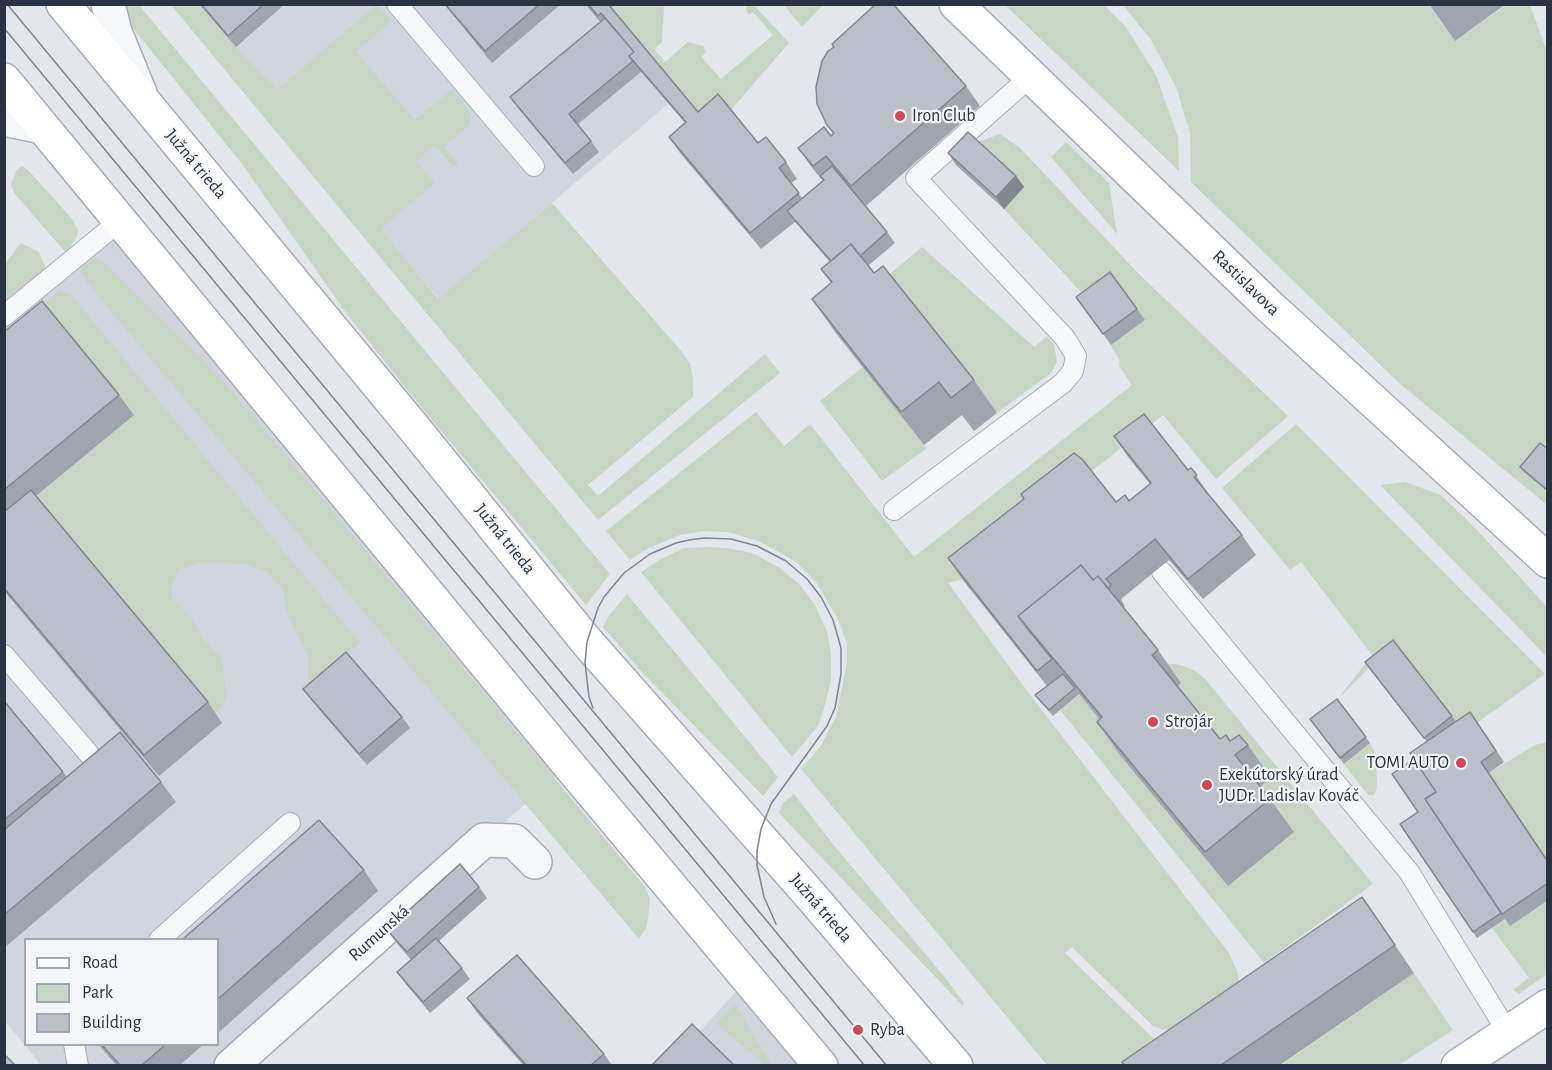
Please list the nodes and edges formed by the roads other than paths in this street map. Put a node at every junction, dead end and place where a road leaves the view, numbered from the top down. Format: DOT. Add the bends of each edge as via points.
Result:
graph roads {
  1 [pos="63,4"];
  2 [pos="108,4"];
  3 [pos="397,4"];
  4 [pos="956,4"];
  5 [pos="1030,77"];
  6 [pos="4,80"];
  7 [pos="145,103"];
  8 [pos="4,119"];
  9 [pos="42,127"];
  10 [pos="534,166"];
  11 [pos="121,220"];
  12 [pos="4,316"];
  13 [pos="894,510"];
  14 [pos="1545,561"];
  15 [pos="1162,572"];
  16 [pos="4,655"];
  17 [pos="89,754"];
  18 [pos="290,822"];
  19 [pos="535,862"];
  20 [pos="160,938"];
  21 [pos="1548,1006"];
  22 [pos="1508,1031"];
  23 [pos="74,1046"];
  24 [pos="241,1062"];
  25 [pos="78,1065"];
  26 [pos="821,1065"];
  27 [pos="956,1065"];
  28 [pos="1458,1065"];
  1 -- 7 [label="street, Južná trieda"];
  2 -- 7 [label="street" via="115,32"];
  3 -- 10 [label="lane"];
  4 -- 5 [label="street, Rastislavova"];
  5 -- 13 [label="lane" via="916,178 1065,338 1076,356 1073,372"];
  5 -- 14 [label="street, Rastislavova" via="1268,305"];
  6 -- 9 [label="street"];
  7 -- 27 [label="street, Južná trieda" via="587,642"];
  8 -- 9 [label="street"];
  9 -- 11 [label="street"];
  11 -- 12 [label="lane"];
  11 -- 26 [label="street"];
  15 -- 22 [label="lane" via="1409,872"];
  16 -- 17 [label="lane"];
  18 -- 20 [label="lane"];
  19 -- 24 [label="street, Rumunská" via="514,841 484,840"];
  21 -- 22 [label="street"];
  22 -- 28 [label="street"];
  23 -- 25 [label="lane"];
}
